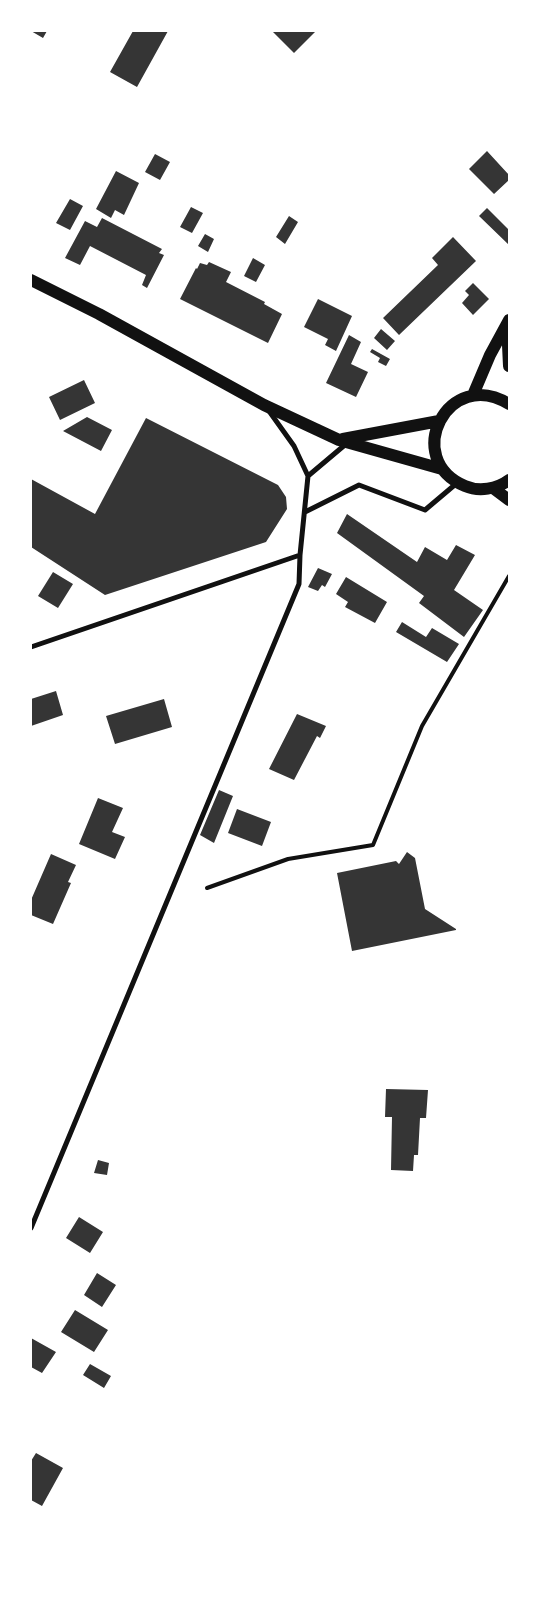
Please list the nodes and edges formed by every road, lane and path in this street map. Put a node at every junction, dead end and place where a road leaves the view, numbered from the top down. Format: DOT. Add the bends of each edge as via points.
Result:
graph roads {
  1 [pos="31,280"];
  2 [pos="508,321"];
  3 [pos="509,366"];
  4 [pos="472,395"];
  5 [pos="509,404"];
  6 [pos="264,405"];
  7 [pos="438,421"];
  8 [pos="343,441"];
  9 [pos="442,468"];
  10 [pos="308,476"];
  11 [pos="509,480"];
  12 [pos="458,483"];
  13 [pos="492,488"];
  14 [pos="509,500"];
  15 [pos="305,512"];
  16 [pos="300,555"];
  17 [pos="509,576"];
  18 [pos="31,647"];
  19 [pos="207,888"];
  20 [pos="31,1228"];
  1 -- 6 [label="main road"];
  2 -- 3 [label="main road"];
  2 -- 4 [label="main road"];
  4 -- 5 [label="main road" via="486,395"];
  4 -- 7 [label="main road" via="447,409"];
  6 -- 8 [label="main road"];
  6 -- 10 [label="street" via="294,446"];
  7 -- 8 [label="main road"];
  7 -- 9 [label="main road" via="434,445"];
  8 -- 9 [label="main road"];
  8 -- 10 [label="street"];
  9 -- 12 [label="main road"];
  10 -- 15 [label="street"];
  11 -- 13 [label="main road"];
  12 -- 13 [label="main road" via="481,489"];
  12 -- 15 [label="street" via="425,510 359,485"];
  13 -- 14 [label="main road"];
  15 -- 16 [label="street"];
  16 -- 18 [label="street"];
  16 -- 20 [label="street" via="300,584"];
  17 -- 19 [label="lane" via="422,726 373,845 288,859"];
}
